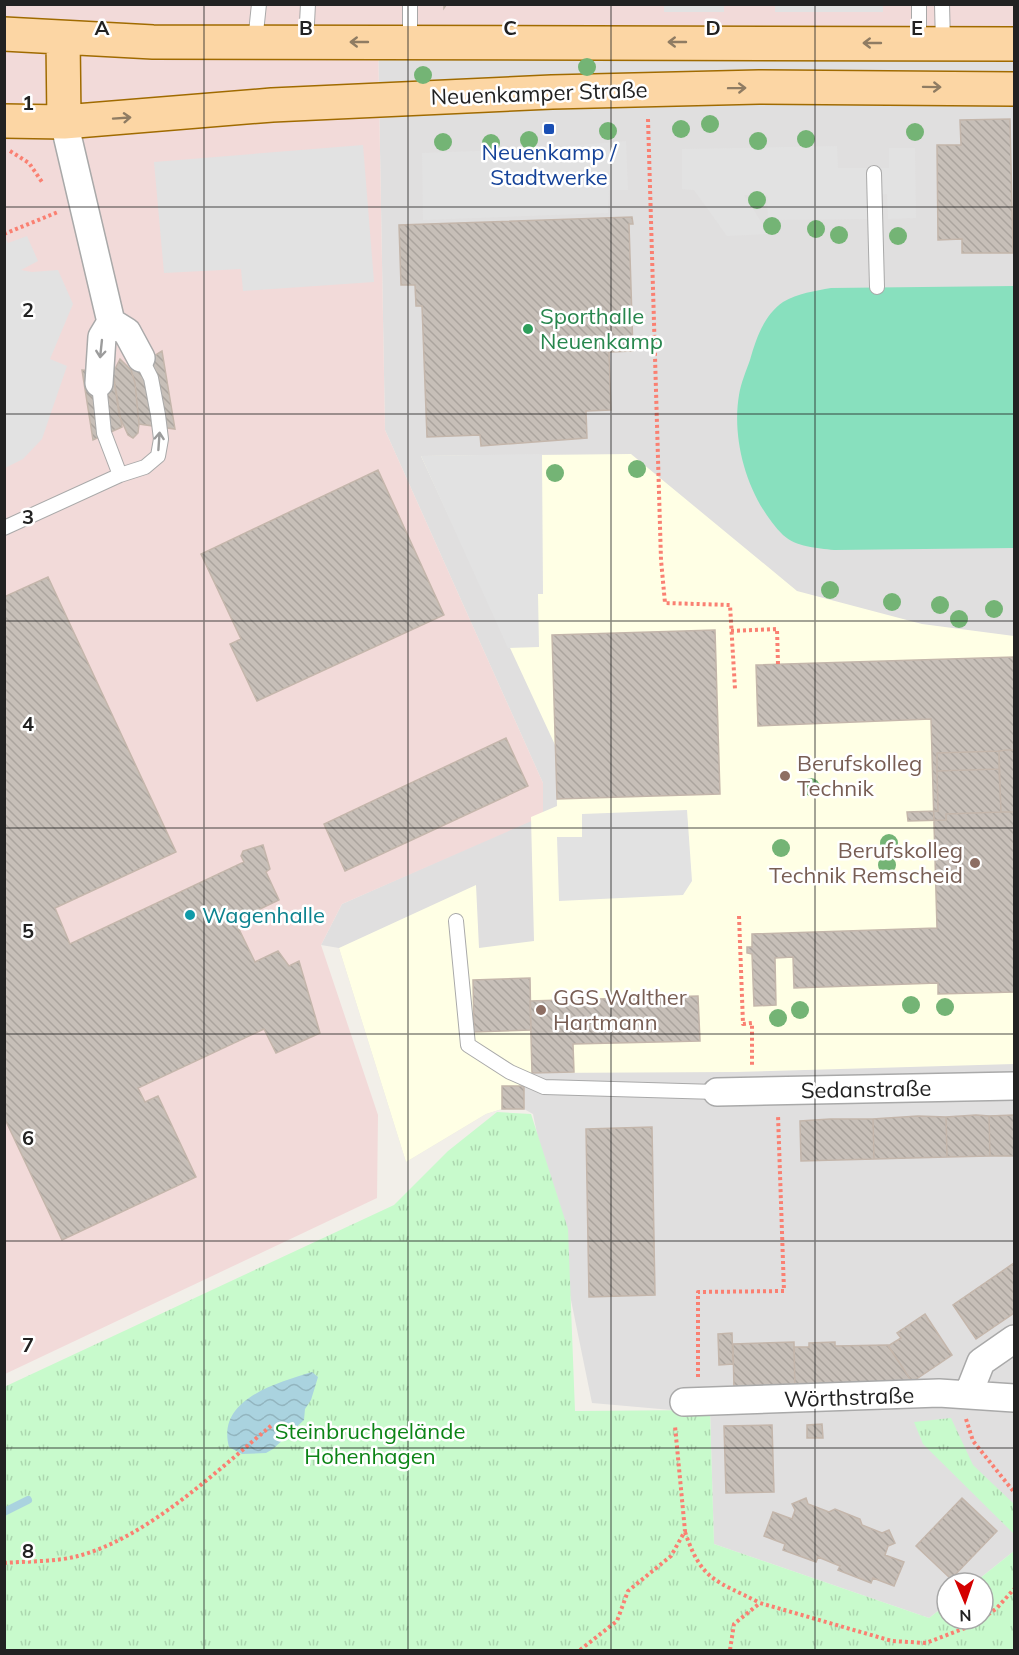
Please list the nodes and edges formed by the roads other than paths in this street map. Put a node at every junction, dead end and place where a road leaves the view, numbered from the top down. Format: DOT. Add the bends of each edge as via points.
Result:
graph roads {
  1 [pos="259,4"];
  2 [pos="308,4"];
  3 [pos="410,4"];
  4 [pos="919,4"];
  5 [pos="942,4"];
  6 [pos="4,34"];
  7 [pos="63,38"];
  8 [pos="255,42"];
  9 [pos="306,42"];
  10 [pos="410,43"];
  11 [pos="931,43"];
  12 [pos="1014,44"];
  13 [pos="1014,89"];
  14 [pos="4,121"];
  15 [pos="64,122"];
  16 [pos="874,173"];
  17 [pos="877,287"];
  18 [pos="111,322"];
  19 [pos="141,358"];
  20 [pos="99,383"];
  21 [pos="120,475"];
  22 [pos="4,528"];
  23 [pos="456,921"];
  24 [pos="1014,1086"];
  25 [pos="717,1092"];
  26 [pos="1014,1339"];
  27 [pos="968,1395"];
  28 [pos="1014,1398"];
  29 [pos="691,1402"];
  1 -- 8 [label="lane"];
  2 -- 9 [label="lane"];
  3 -- 10 [label="lane"];
  4 -- 11 [label="lane"];
  5 -- 11 [label="lane"];
  6 -- 7 [label="main road"];
  7 -- 8 [label="main road"];
  7 -- 15 [label="main road"];
  8 -- 9 [label="main road"];
  10 -- 9 [label="main road, one-way"];
  11 -- 10 [label="main road, one-way"];
  11 -- 12 [label="main road"];
  15 -- 13 [label="main road, Neuenkamper Straße, one-way" via="426,97 737,88"];
  14 -- 15 [label="main road, Neuenkamper Straße"];
  15 -- 18 [label="street"];
  16 -- 17 [label="lane"];
  18 -- 19 [label="street" via="127,332"];
  18 -- 20 [label="street, one-way" via="102,337"];
  21 -- 19 [label="lane, one-way" via="145,467 158,456 161,440 151,378"];
  20 -- 21 [label="lane" via="104,434"];
  21 -- 22 [label="lane"];
  23 -- 25 [label="lane" via="468,1045 483,1056 544,1087"];
  24 -- 25 [label="street, Sedanstraße"];
  26 -- 27 [label="street" via="981,1362"];
  27 -- 28 [label="street, Wörthstraße"];
  27 -- 29 [label="street, Wörthstraße"];
}
